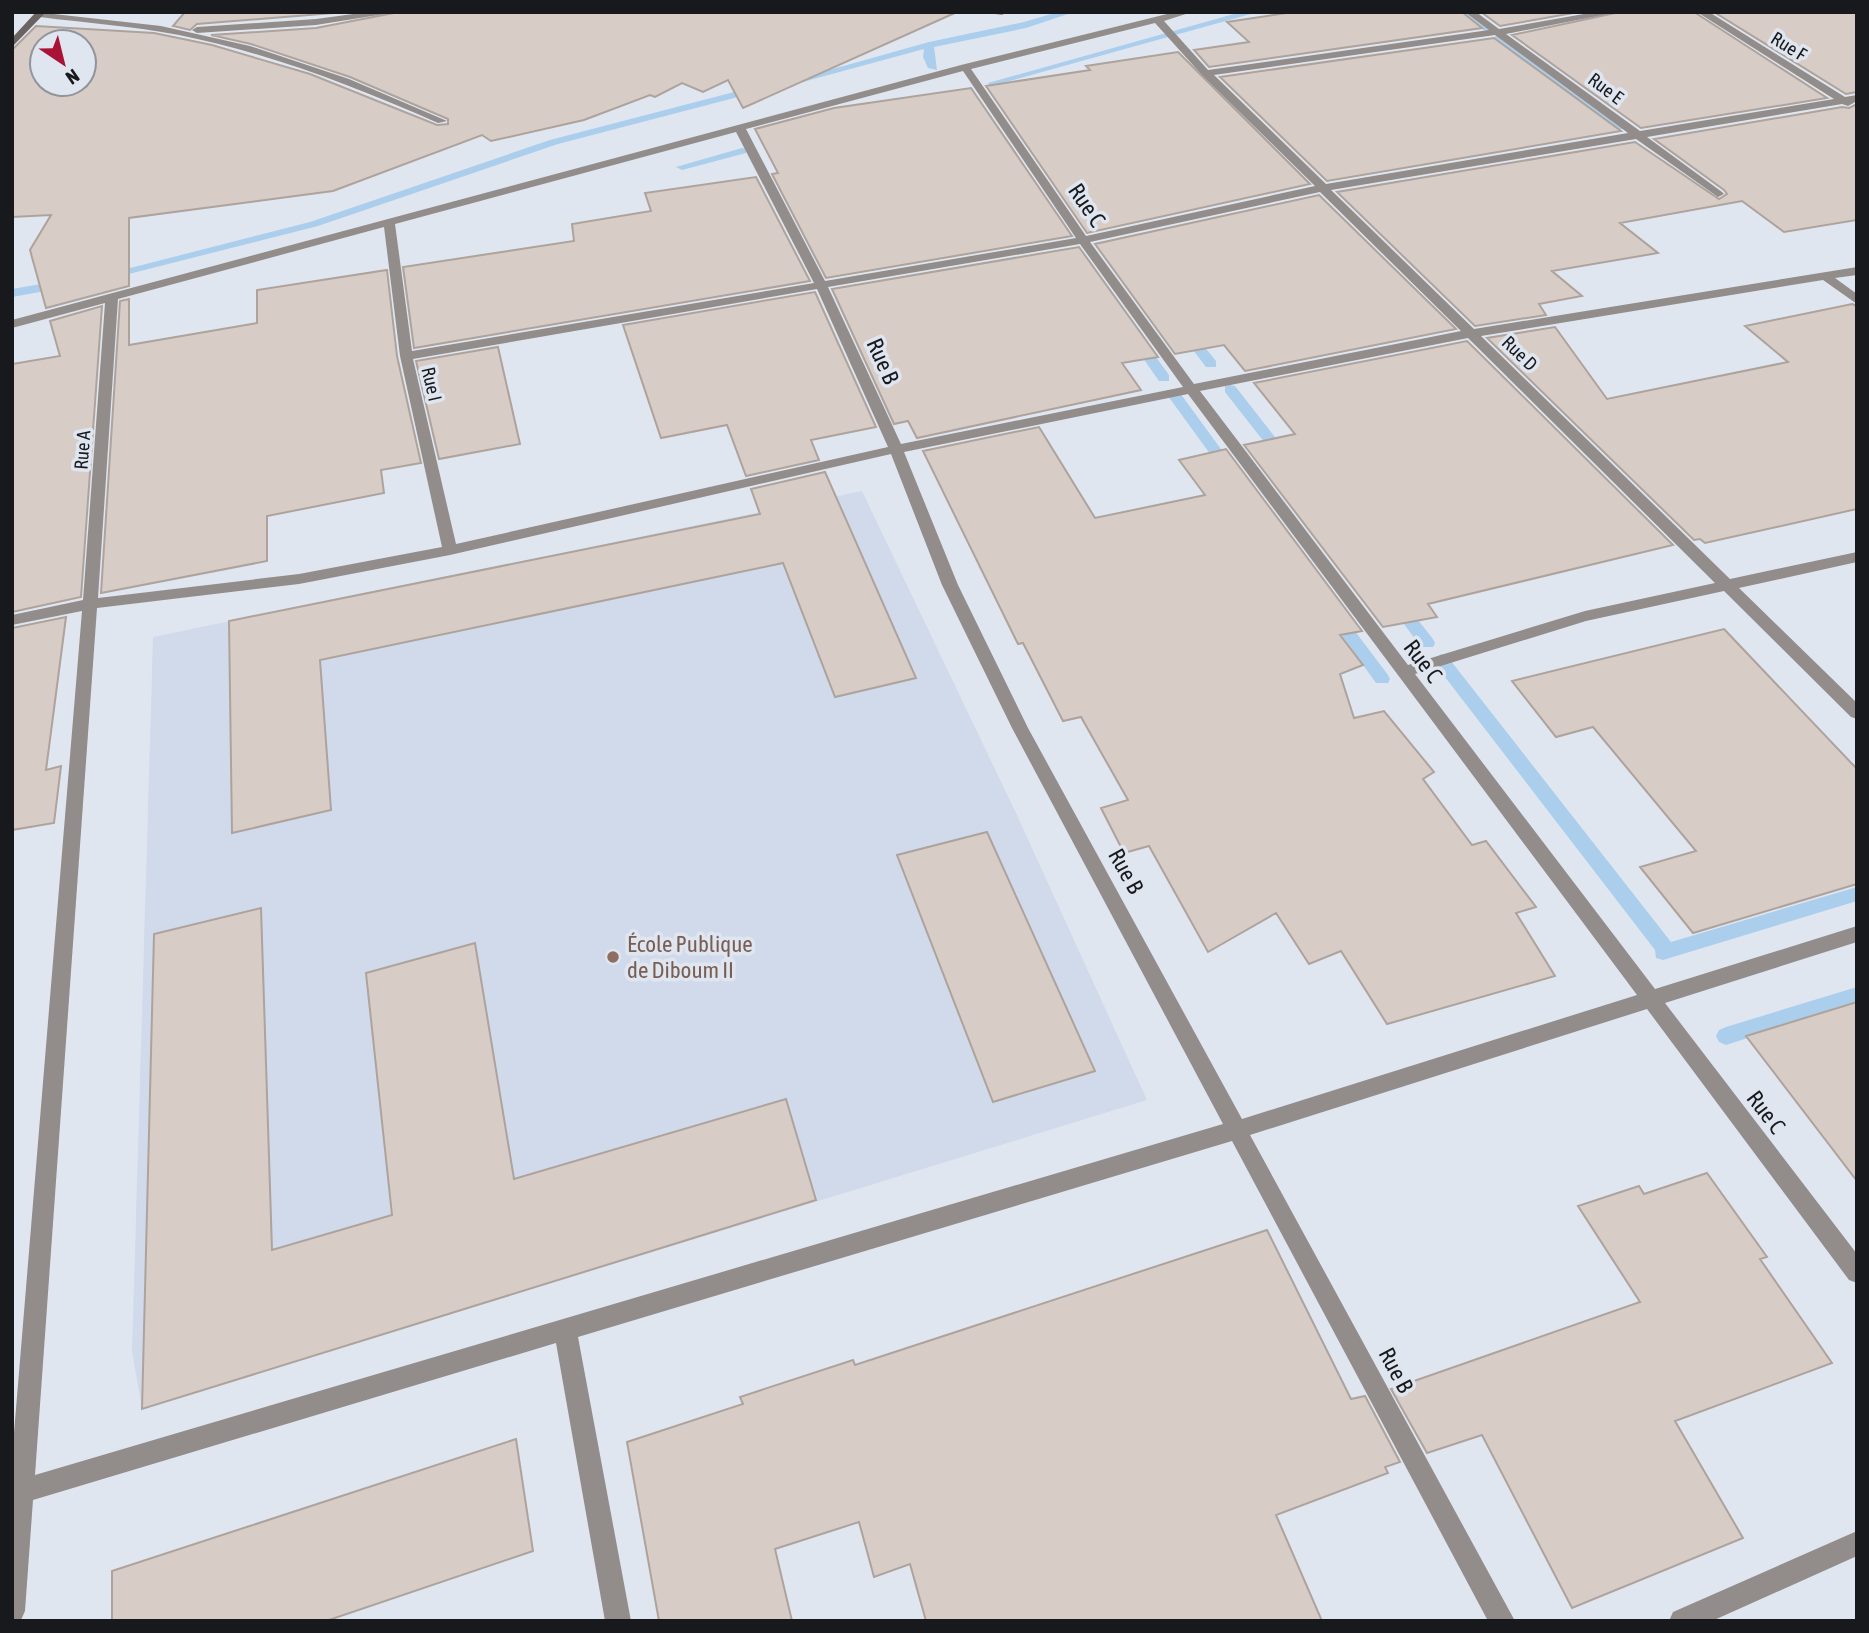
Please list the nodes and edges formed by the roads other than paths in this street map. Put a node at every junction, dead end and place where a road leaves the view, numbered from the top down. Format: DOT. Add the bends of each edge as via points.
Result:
graph roads {
  1 [pos="392,12"];
  2 [pos="986,12"];
  3 [pos="1002,12"];
  4 [pos="1187,12"];
  5 [pos="1471,12"];
  6 [pos="1613,12"];
  7 [pos="1702,12"];
  8 [pos="41,13"];
  9 [pos="1158,20"];
  10 [pos="177,32"];
  11 [pos="1498,32"];
  12 [pos="12,44"];
  13 [pos="965,67"];
  14 [pos="1206,74"];
  15 [pos="1857,98"];
  16 [pos="1843,100"];
  17 [pos="1857,109"];
  18 [pos="442,121"];
  19 [pos="740,129"];
  20 [pos="1636,135"];
  21 [pos="1323,188"];
  22 [pos="1718,194"];
  23 [pos="389,224"];
  24 [pos="1083,240"];
  25 [pos="1857,271"];
  26 [pos="1826,277"];
  27 [pos="822,287"];
  28 [pos="112,298"];
  29 [pos="1857,300"];
  30 [pos="12,324"];
  31 [pos="1473,333"];
  32 [pos="406,356"];
  33 [pos="1191,389"];
  34 [pos="896,449"];
  35 [pos="450,550"];
  36 [pos="1857,557"];
  37 [pos="1730,585"];
  38 [pos="91,604"];
  39 [pos="12,620"];
  40 [pos="1402,672"];
  41 [pos="1857,713"];
  42 [pos="1857,934"];
  43 [pos="1652,999"];
  44 [pos="1239,1129"];
  45 [pos="1857,1272"];
  46 [pos="565,1328"];
  47 [pos="16,1493"];
  48 [pos="1857,1543"];
  49 [pos="12,1611"];
  50 [pos="618,1621"];
  51 [pos="1502,1621"];
  52 [pos="1682,1621"];
  1 -- 10 [label="street"];
  2 -- 3 [label="street"];
  4 -- 9 [label="street"];
  5 -- 11 [label="street, Rue E"];
  6 -- 11 [label="street"];
  7 -- 16 [label="street, Rue F"];
  8 -- 10 [label="street"];
  8 -- 12 [label="main road"];
  9 -- 13 [label="street"];
  9 -- 14 [label="street, Rue D"];
  10 -- 18 [label="street" via="283,59 368,88"];
  11 -- 14 [label="street"];
  11 -- 20 [label="street, Rue E"];
  13 -- 19 [label="street"];
  13 -- 24 [label="street, Rue C"];
  14 -- 21 [label="street, Rue D"];
  15 -- 16 [label="street"];
  16 -- 17 [label="street, Rue F"];
  16 -- 20 [label="street"];
  19 -- 23 [label="street"];
  19 -- 27 [label="street, Rue B"];
  20 -- 21 [label="street"];
  20 -- 22 [label="street, Rue E"];
  21 -- 24 [label="street"];
  21 -- 31 [label="street, Rue D"];
  23 -- 28 [label="street"];
  23 -- 32 [label="street, Rue I"];
  24 -- 27 [label="street"];
  24 -- 33 [label="street, Rue C"];
  25 -- 26 [label="street"];
  26 -- 29 [label="street"];
  26 -- 31 [label="street"];
  27 -- 32 [label="street"];
  27 -- 34 [label="street, Rue B"];
  28 -- 30 [label="street"];
  28 -- 38 [label="street, Rue A"];
  31 -- 33 [label="street"];
  31 -- 37 [label="street, Rue D"];
  32 -- 35 [label="street, Rue I"];
  33 -- 34 [label="street"];
  33 -- 40 [label="street, Rue C"];
  34 -- 35 [label="street"];
  34 -- 44 [label="street, Rue B" via="950,585 1020,728"];
  35 -- 38 [label="street" via="299,579"];
  36 -- 37 [label="street"];
  37 -- 40 [label="street" via="1585,616"];
  37 -- 41 [label="street, Rue D"];
  38 -- 39 [label="street"];
  38 -- 47 [label="street, Rue A"];
  40 -- 43 [label="street, Rue C"];
  42 -- 43 [label="street"];
  43 -- 44 [label="street"];
  43 -- 45 [label="street, Rue C"];
  44 -- 46 [label="street"];
  44 -- 51 [label="street, Rue B"];
  46 -- 47 [label="street"];
  46 -- 50 [label="street"];
  47 -- 49 [label="street, Rue A"];
  48 -- 52 [label="street"];
}
